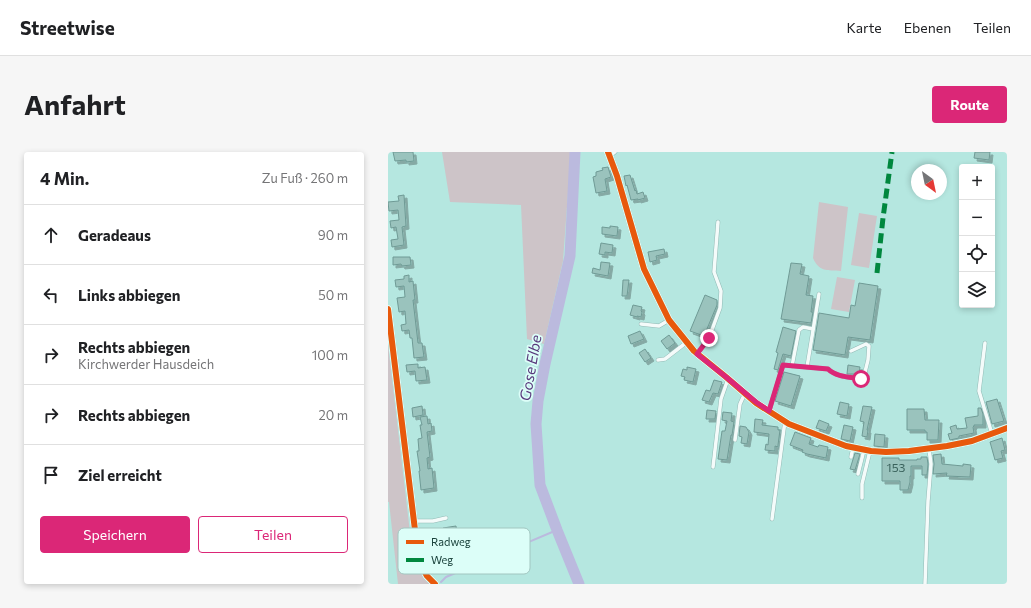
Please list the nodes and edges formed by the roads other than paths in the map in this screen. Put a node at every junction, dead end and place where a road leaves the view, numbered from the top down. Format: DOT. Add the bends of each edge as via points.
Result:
graph roads {
  1 [pos="611,153"];
  2 [pos="718,222"];
  3 [pos="818,294"];
  4 [pos="388,309"];
  5 [pos="669,320"];
  6 [pos="641,324"];
  7 [pos="813,329"];
  8 [pos="687,342"];
  9 [pos="985,343"];
  10 [pos="851,351"];
  11 [pos="697,354"];
  12 [pos="658,360"];
  13 [pos="792,366"];
  14 [pos="807,368"];
  15 [pos="728,379"];
  16 [pos="745,393"];
  17 [pos="769,411"];
  18 [pos="785,421"];
  19 [pos="1007,428"];
  20 [pos="992,434"];
  21 [pos="735,440"];
  22 [pos="853,448"];
  23 [pos="929,449"];
  24 [pos="867,450"];
  25 [pos="851,457"];
  26 [pos="713,467"];
  27 [pos="858,474"];
  28 [pos="862,498"];
  29 [pos="446,518"];
  30 [pos="772,519"];
  31 [pos="414,521"];
  32 [pos="415,528"];
  33 [pos="426,574"];
  34 [pos="435,584"];
  35 [pos="925,584"];
  1 -- 5 [label="street" via="644,269"];
  2 -- 11 [label="lane" via="714,272 721,291 720,308 709,338"];
  3 -- 7 [label="lane"];
  4 -- 31 [label="street"];
  5 -- 6 [label="lane" via="659,326"];
  5 -- 8 [label="street"];
  7 -- 13 [label="lane" via="803,327 799,330"];
  7 -- 14 [label="lane"];
  8 -- 11 [label="street"];
  8 -- 12 [label="lane" via="665,359"];
  9 -- 20 [label="lane" via="979,391"];
  10 -- 14 [label="lane" via="866,344 869,346 868,360 861,379 845,377 828,369"];
  11 -- 15 [label="street"];
  13 -- 14 [label="lane"];
  13 -- 17 [label="lane" via="783,365"];
  15 -- 16 [label="street"];
  15 -- 26 [label="lane" via="721,399"];
  16 -- 17 [label="street"];
  16 -- 21 [label="lane" via="740,404"];
  17 -- 18 [label="street"];
  18 -- 22 [label="street"];
  18 -- 30 [label="lane"];
  19 -- 20 [label="street"];
  20 -- 23 [label="street" via="972,441"];
  22 -- 24 [label="street"];
  22 -- 25 [label="lane"];
  23 -- 24 [label="street" via="886,452"];
  23 -- 35 [label="lane" via="932,464"];
  24 -- 27 [label="lane"];
  24 -- 28 [label="lane"];
  29 -- 31 [label="lane"];
  31 -- 32 [label="street"];
  33 -- 34 [label="street"];
}
